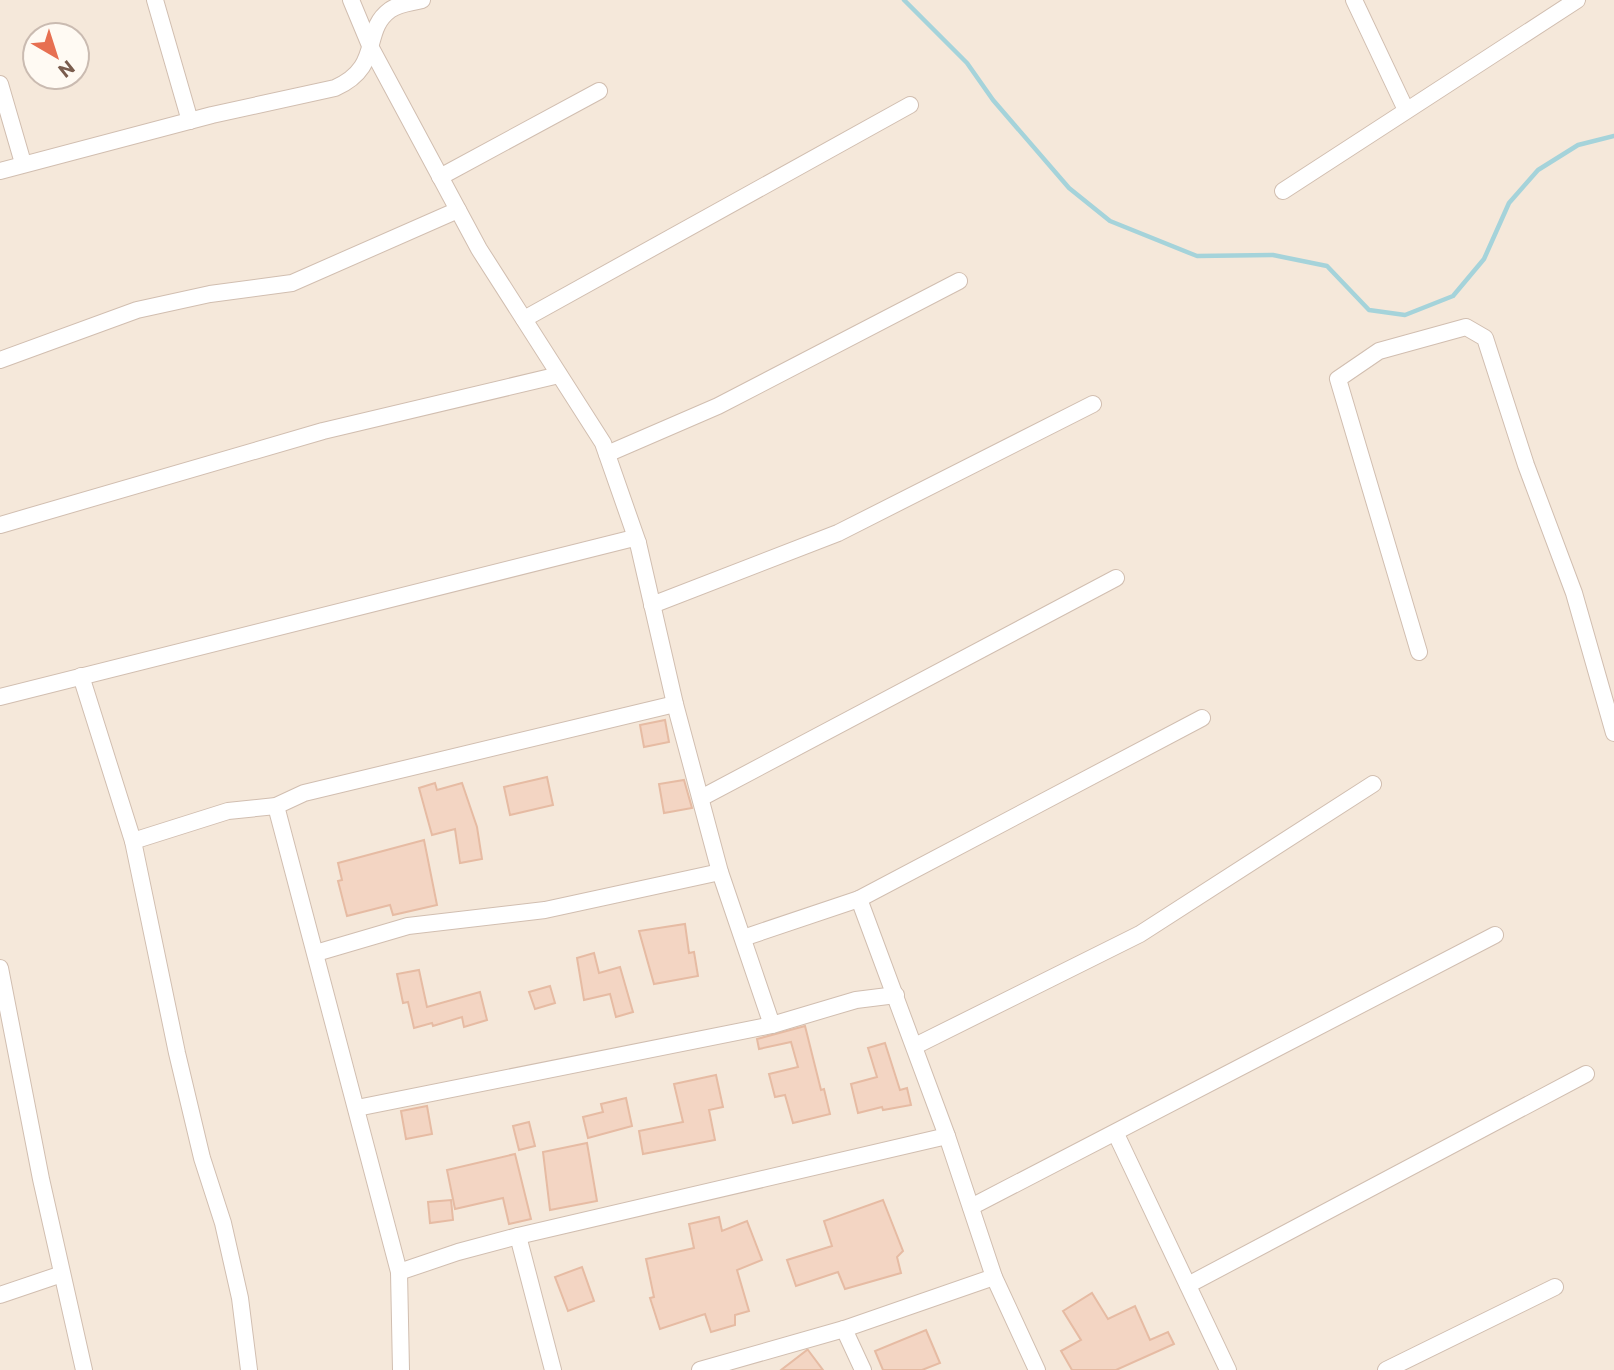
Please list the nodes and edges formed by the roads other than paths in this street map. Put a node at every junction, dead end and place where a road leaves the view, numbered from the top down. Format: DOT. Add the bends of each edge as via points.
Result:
graph roads {
  1 [pos="155,0"];
  2 [pos="351,0"];
  3 [pos="422,0"];
  4 [pos="1354,0"];
  5 [pos="1577,0"];
  6 [pos="371,48"];
  7 [pos="0,85"];
  8 [pos="599,91"];
  9 [pos="910,105"];
  10 [pos="1406,110"];
  11 [pos="190,121"];
  12 [pos="23,163"];
  13 [pos="0,171"];
  14 [pos="440,177"];
  15 [pos="1283,191"];
  16 [pos="458,211"];
  17 [pos="959,281"];
  18 [pos="524,319"];
  19 [pos="0,360"];
  20 [pos="559,375"];
  21 [pos="1093,404"];
  22 [pos="607,454"];
  23 [pos="0,525"];
  24 [pos="638,543"];
  25 [pos="1116,578"];
  26 [pos="652,605"];
  27 [pos="1419,652"];
  28 [pos="81,676"];
  29 [pos="0,697"];
  30 [pos="675,704"];
  31 [pos="1202,718"];
  32 [pos="1614,733"];
  33 [pos="1373,784"];
  34 [pos="701,798"];
  35 [pos="275,806"];
  36 [pos="133,841"];
  37 [pos="720,872"];
  38 [pos="859,899"];
  39 [pos="1495,935"];
  40 [pos="743,938"];
  41 [pos="316,953"];
  42 [pos="0,968"];
  43 [pos="896,995"];
  44 [pos="772,1025"];
  45 [pos="915,1046"];
  46 [pos="1586,1074"];
  47 [pos="357,1108"];
  48 [pos="1116,1134"];
  49 [pos="947,1136"];
  50 [pos="971,1207"];
  51 [pos="518,1236"];
  52 [pos="399,1272"];
  53 [pos="62,1274"];
  54 [pos="994,1277"];
  55 [pos="1188,1286"];
  56 [pos="1555,1287"];
  57 [pos="0,1295"];
  58 [pos="844,1329"];
  59 [pos="84,1370"];
  60 [pos="249,1370"];
  61 [pos="401,1370"];
  62 [pos="553,1370"];
  63 [pos="700,1370"];
  64 [pos="863,1370"];
  65 [pos="1037,1370"];
  66 [pos="1228,1370"];
  67 [pos="1386,1370"];
  1 -- 11 [label="street"];
  2 -- 6 [label="street"];
  3 -- 6 [label="street" via="387,12"];
  4 -- 10 [label="street"];
  5 -- 10 [label="street"];
  6 -- 11 [label="street" via="353,80 335,88"];
  6 -- 14 [label="street"];
  7 -- 12 [label="street"];
  8 -- 14 [label="street"];
  9 -- 18 [label="street"];
  10 -- 15 [label="street"];
  11 -- 12 [label="street"];
  12 -- 13 [label="street"];
  14 -- 16 [label="street"];
  16 -- 18 [label="street"];
  16 -- 19 [label="street" via="292,283 137,310"];
  17 -- 22 [label="street" via="719,406"];
  18 -- 20 [label="street"];
  20 -- 22 [label="street"];
  20 -- 23 [label="street" via="323,431"];
  21 -- 26 [label="street" via="838,533"];
  22 -- 24 [label="street"];
  24 -- 26 [label="street"];
  24 -- 28 [label="street" via="628,538"];
  25 -- 34 [label="street"];
  26 -- 30 [label="street"];
  27 -- 32 [label="street" via="1338,379 1379,351 1466,327 1485,338 1574,593"];
  28 -- 29 [label="street"];
  28 -- 36 [label="street"];
  30 -- 34 [label="street"];
  30 -- 35 [label="street" via="304,793"];
  31 -- 38 [label="street"];
  33 -- 45 [label="street" via="1140,934"];
  34 -- 37 [label="street"];
  35 -- 36 [label="street" via="228,811"];
  35 -- 41 [label="street"];
  36 -- 60 [label="street" via="177,1053 240,1298"];
  37 -- 40 [label="street"];
  37 -- 41 [label="street" via="545,909 408,926"];
  38 -- 40 [label="street"];
  38 -- 43 [label="street"];
  39 -- 48 [label="street"];
  40 -- 44 [label="street"];
  41 -- 47 [label="street"];
  42 -- 53 [label="street"];
  43 -- 44 [label="street" via="856,1000"];
  43 -- 45 [label="street"];
  44 -- 47 [label="street"];
  45 -- 49 [label="street"];
  46 -- 55 [label="street"];
  47 -- 52 [label="street"];
  48 -- 50 [label="street"];
  48 -- 55 [label="street"];
  49 -- 50 [label="street"];
  49 -- 51 [label="street"];
  50 -- 54 [label="street"];
  51 -- 52 [label="street"];
  51 -- 62 [label="street"];
  52 -- 61 [label="street"];
  53 -- 57 [label="street"];
  53 -- 59 [label="street"];
  54 -- 58 [label="street"];
  54 -- 65 [label="street"];
  55 -- 66 [label="street"];
  56 -- 67 [label="street"];
  58 -- 63 [label="street"];
  58 -- 64 [label="street"];
}
